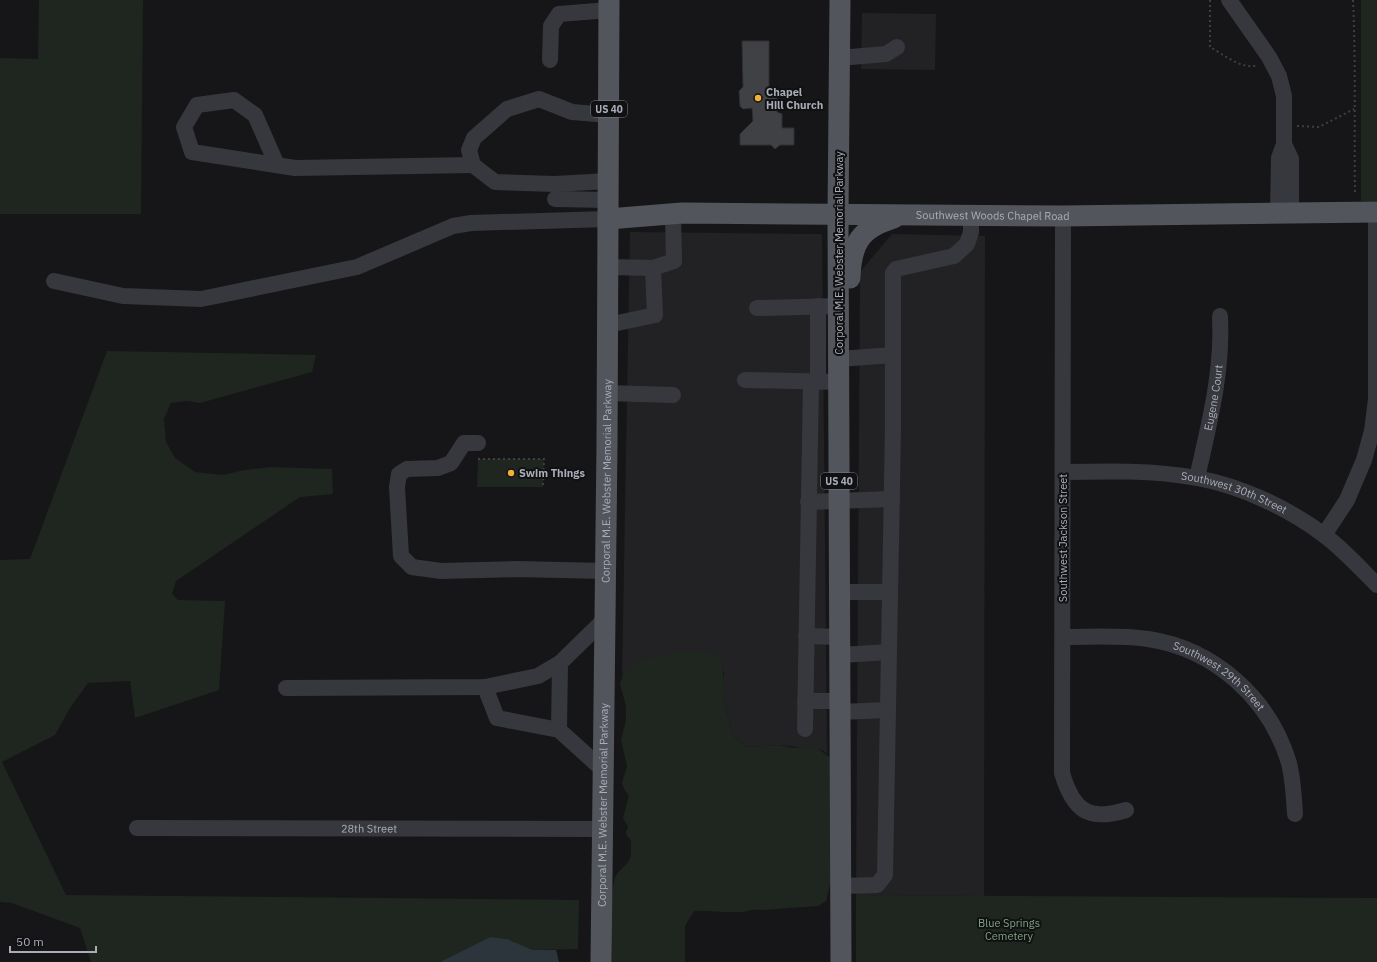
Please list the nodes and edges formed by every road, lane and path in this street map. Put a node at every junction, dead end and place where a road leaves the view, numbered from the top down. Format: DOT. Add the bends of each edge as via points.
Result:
graph roads {
  1 [pos="840,0"];
  2 [pos="1210,0"];
  3 [pos="1229,0"];
  4 [pos="1353,0"];
  5 [pos="609,5"];
  6 [pos="897,47"];
  7 [pos="839,58"];
  8 [pos="550,60"];
  9 [pos="1264,63"];
  10 [pos="1354,109"];
  11 [pos="609,116"];
  12 [pos="1296,126"];
  13 [pos="276,165"];
  14 [pos="473,165"];
  15 [pos="555,191"];
  16 [pos="1355,194"];
  17 [pos="608,200"];
  18 [pos="1285,212"];
  19 [pos="1377,212"];
  20 [pos="673,214"];
  21 [pos="838,214"];
  22 [pos="905,215"];
  23 [pos="971,216"];
  24 [pos="1063,216"];
  25 [pos="556,220"];
  26 [pos="608,267"];
  27 [pos="653,268"];
  28 [pos="54,281"];
  29 [pos="818,306"];
  30 [pos="839,306"];
  31 [pos="757,308"];
  32 [pos="1220,316"];
  33 [pos="608,325"];
  34 [pos="893,355"];
  35 [pos="839,359"];
  36 [pos="745,380"];
  37 [pos="815,382"];
  38 [pos="839,382"];
  39 [pos="607,393"];
  40 [pos="673,395"];
  41 [pos="1377,399"];
  42 [pos="478,451"];
  43 [pos="1063,472"];
  44 [pos="1197,478"];
  45 [pos="543,487"];
  46 [pos="892,499"];
  47 [pos="808,502"];
  48 [pos="839,502"];
  49 [pos="1324,535"];
  50 [pos="605,572"];
  51 [pos="1377,585"];
  52 [pos="840,592"];
  53 [pos="890,592"];
  54 [pos="604,620"];
  55 [pos="806,636"];
  56 [pos="1063,638"];
  57 [pos="840,646"];
  58 [pos="889,652"];
  59 [pos="560,663"];
  60 [pos="485,687"];
  61 [pos="286,688"];
  62 [pos="805,702"];
  63 [pos="840,706"];
  64 [pos="888,710"];
  65 [pos="805,729"];
  66 [pos="559,730"];
  67 [pos="602,770"];
  68 [pos="1126,810"];
  69 [pos="1295,814"];
  70 [pos="137,828"];
  71 [pos="601,829"];
  72 [pos="840,886"];
  73 [pos="601,962"];
  74 [pos="841,962"];
  1 -- 7 [label="main road, Corporal M.E. Webster Memorial Parkway / US 40"];
  2 -- 9 [label="path" via="1210,47 1249,67"];
  3 -- 18 [label="street" via="1269,57 1279,76 1284,96 1284,144 1291,159"];
  4 -- 10 [label="path"];
  5 -- 8 [label="street" via="559,14 551,26"];
  5 -- 11 [label="main road, Corporal M.E. Webster Memorial Parkway / US 40"];
  6 -- 7 [label="street" via="886,54"];
  7 -- 21 [label="main road, Corporal M.E. Webster Memorial Parkway / US 40"];
  10 -- 12 [label="path" via="1319,127"];
  10 -- 16 [label="path"];
  11 -- 14 [label="street" via="572,112 539,99 507,109 474,138 469,150"];
  11 -- 17 [label="main road, Corporal M.E. Webster Memorial Parkway / US 40"];
  13 -- 13 [label="street" via="192,152 184,127 197,106 234,100 255,115"];
  13 -- 14 [label="street" via="294,168"];
  14 -- 15 [label="street" via="494,182"];
  15 -- 17 [label="street"];
  15 -- 25 [label="street"];
  17 -- 20 [label="main road, Southwest Woods Chapel Road"];
  17 -- 25 [label="street"];
  17 -- 26 [label="main road, Corporal M.E. Webster Memorial Parkway / US 40"];
  18 -- 19 [label="main road, Southwest Woods Chapel Road"];
  18 -- 24 [label="main road, Southwest Woods Chapel Road"];
  19 -- 41 [label="street"];
  20 -- 21 [label="main road, Southwest Woods Chapel Road"];
  20 -- 27 [label="street" via="674,261"];
  21 -- 22 [label="main road, Southwest Woods Chapel Road"];
  21 -- 30 [label="main road, Corporal M.E. Webster Memorial Parkway / US 40"];
  22 -- 23 [label="main road, Southwest Woods Chapel Road"];
  22 -- 35 [label="main road" via="882,221 869,228 855,246 851,255 850,309 846,339"];
  23 -- 24 [label="main road, Southwest Woods Chapel Road"];
  23 -- 34 [label="street" via="971,232 967,244 954,256 896,269 893,273"];
  24 -- 43 [label="street, Southwest Jackson Street"];
  25 -- 28 [label="street" via="453,226 357,268 201,300 123,296"];
  26 -- 27 [label="street"];
  26 -- 33 [label="main road, Corporal M.E. Webster Memorial Parkway / US 40"];
  27 -- 33 [label="street" via="655,315"];
  29 -- 30 [label="street"];
  29 -- 31 [label="street"];
  29 -- 37 [label="street"];
  30 -- 35 [label="main road, Corporal M.E. Webster Memorial Parkway / US 40"];
  32 -- 44 [label="street, Eugene Court" via="1220,365 1216,395"];
  33 -- 39 [label="main road, Corporal M.E. Webster Memorial Parkway / US 40"];
  34 -- 35 [label="street"];
  34 -- 46 [label="street"];
  35 -- 38 [label="main road, Corporal M.E. Webster Memorial Parkway / US 40"];
  36 -- 37 [label="street"];
  37 -- 38 [label="street"];
  37 -- 47 [label="street"];
  38 -- 48 [label="main road, Corporal M.E. Webster Memorial Parkway / US 40"];
  39 -- 40 [label="street"];
  39 -- 50 [label="main road, Corporal M.E. Webster Memorial Parkway / US 40"];
  41 -- 49 [label="street" via="1364,460 1347,500"];
  42 -- 45 [label="path" via="544,458"];
  42 -- 50 [label="street" via="464,444 451,463 438,468 408,469 399,474 397,487 401,556 412,567 441,571 525,569"];
  43 -- 44 [label="street, Southwest 30th Street" via="1125,472"];
  43 -- 56 [label="street, Southwest Jackson Street"];
  44 -- 49 [label="street, Southwest 30th Street" via="1257,497"];
  46 -- 48 [label="street"];
  46 -- 53 [label="street"];
  47 -- 48 [label="street"];
  47 -- 55 [label="street"];
  48 -- 52 [label="main road, Corporal M.E. Webster Memorial Parkway / US 40"];
  49 -- 51 [label="street, Southwest 30th Street"];
  50 -- 54 [label="main road, Corporal M.E. Webster Memorial Parkway / US 40"];
  52 -- 53 [label="street"];
  52 -- 57 [label="main road, Corporal M.E. Webster Memorial Parkway / US 40"];
  53 -- 58 [label="street"];
  54 -- 59 [label="street"];
  54 -- 67 [label="main road, Corporal M.E. Webster Memorial Parkway / US 40"];
  55 -- 57 [label="street"];
  55 -- 62 [label="street"];
  56 -- 68 [label="street, Southwest Jackson Street" via="1062,773 1067,790 1077,805 1091,815 1109,816"];
  56 -- 69 [label="street, Southwest 29th Street" via="1124,637 1178,645 1208,659 1235,677 1255,700 1282,743 1289,764"];
  57 -- 58 [label="street"];
  57 -- 63 [label="main road, Corporal M.E. Webster Memorial Parkway / US 40"];
  58 -- 64 [label="street"];
  59 -- 60 [label="street" via="538,676"];
  59 -- 66 [label="street"];
  60 -- 61 [label="street"];
  60 -- 66 [label="street" via="498,718"];
  62 -- 63 [label="street"];
  62 -- 65 [label="street"];
  63 -- 64 [label="street"];
  63 -- 72 [label="main road, Corporal M.E. Webster Memorial Parkway / US 40"];
  64 -- 72 [label="street" via="885,875 877,885"];
  66 -- 67 [label="street"];
  67 -- 71 [label="main road, Corporal M.E. Webster Memorial Parkway / US 40"];
  70 -- 71 [label="street, 28th Street"];
  71 -- 73 [label="main road, Corporal M.E. Webster Memorial Parkway / US 40"];
  72 -- 74 [label="main road, Corporal M.E. Webster Memorial Parkway / US 40"];
}
